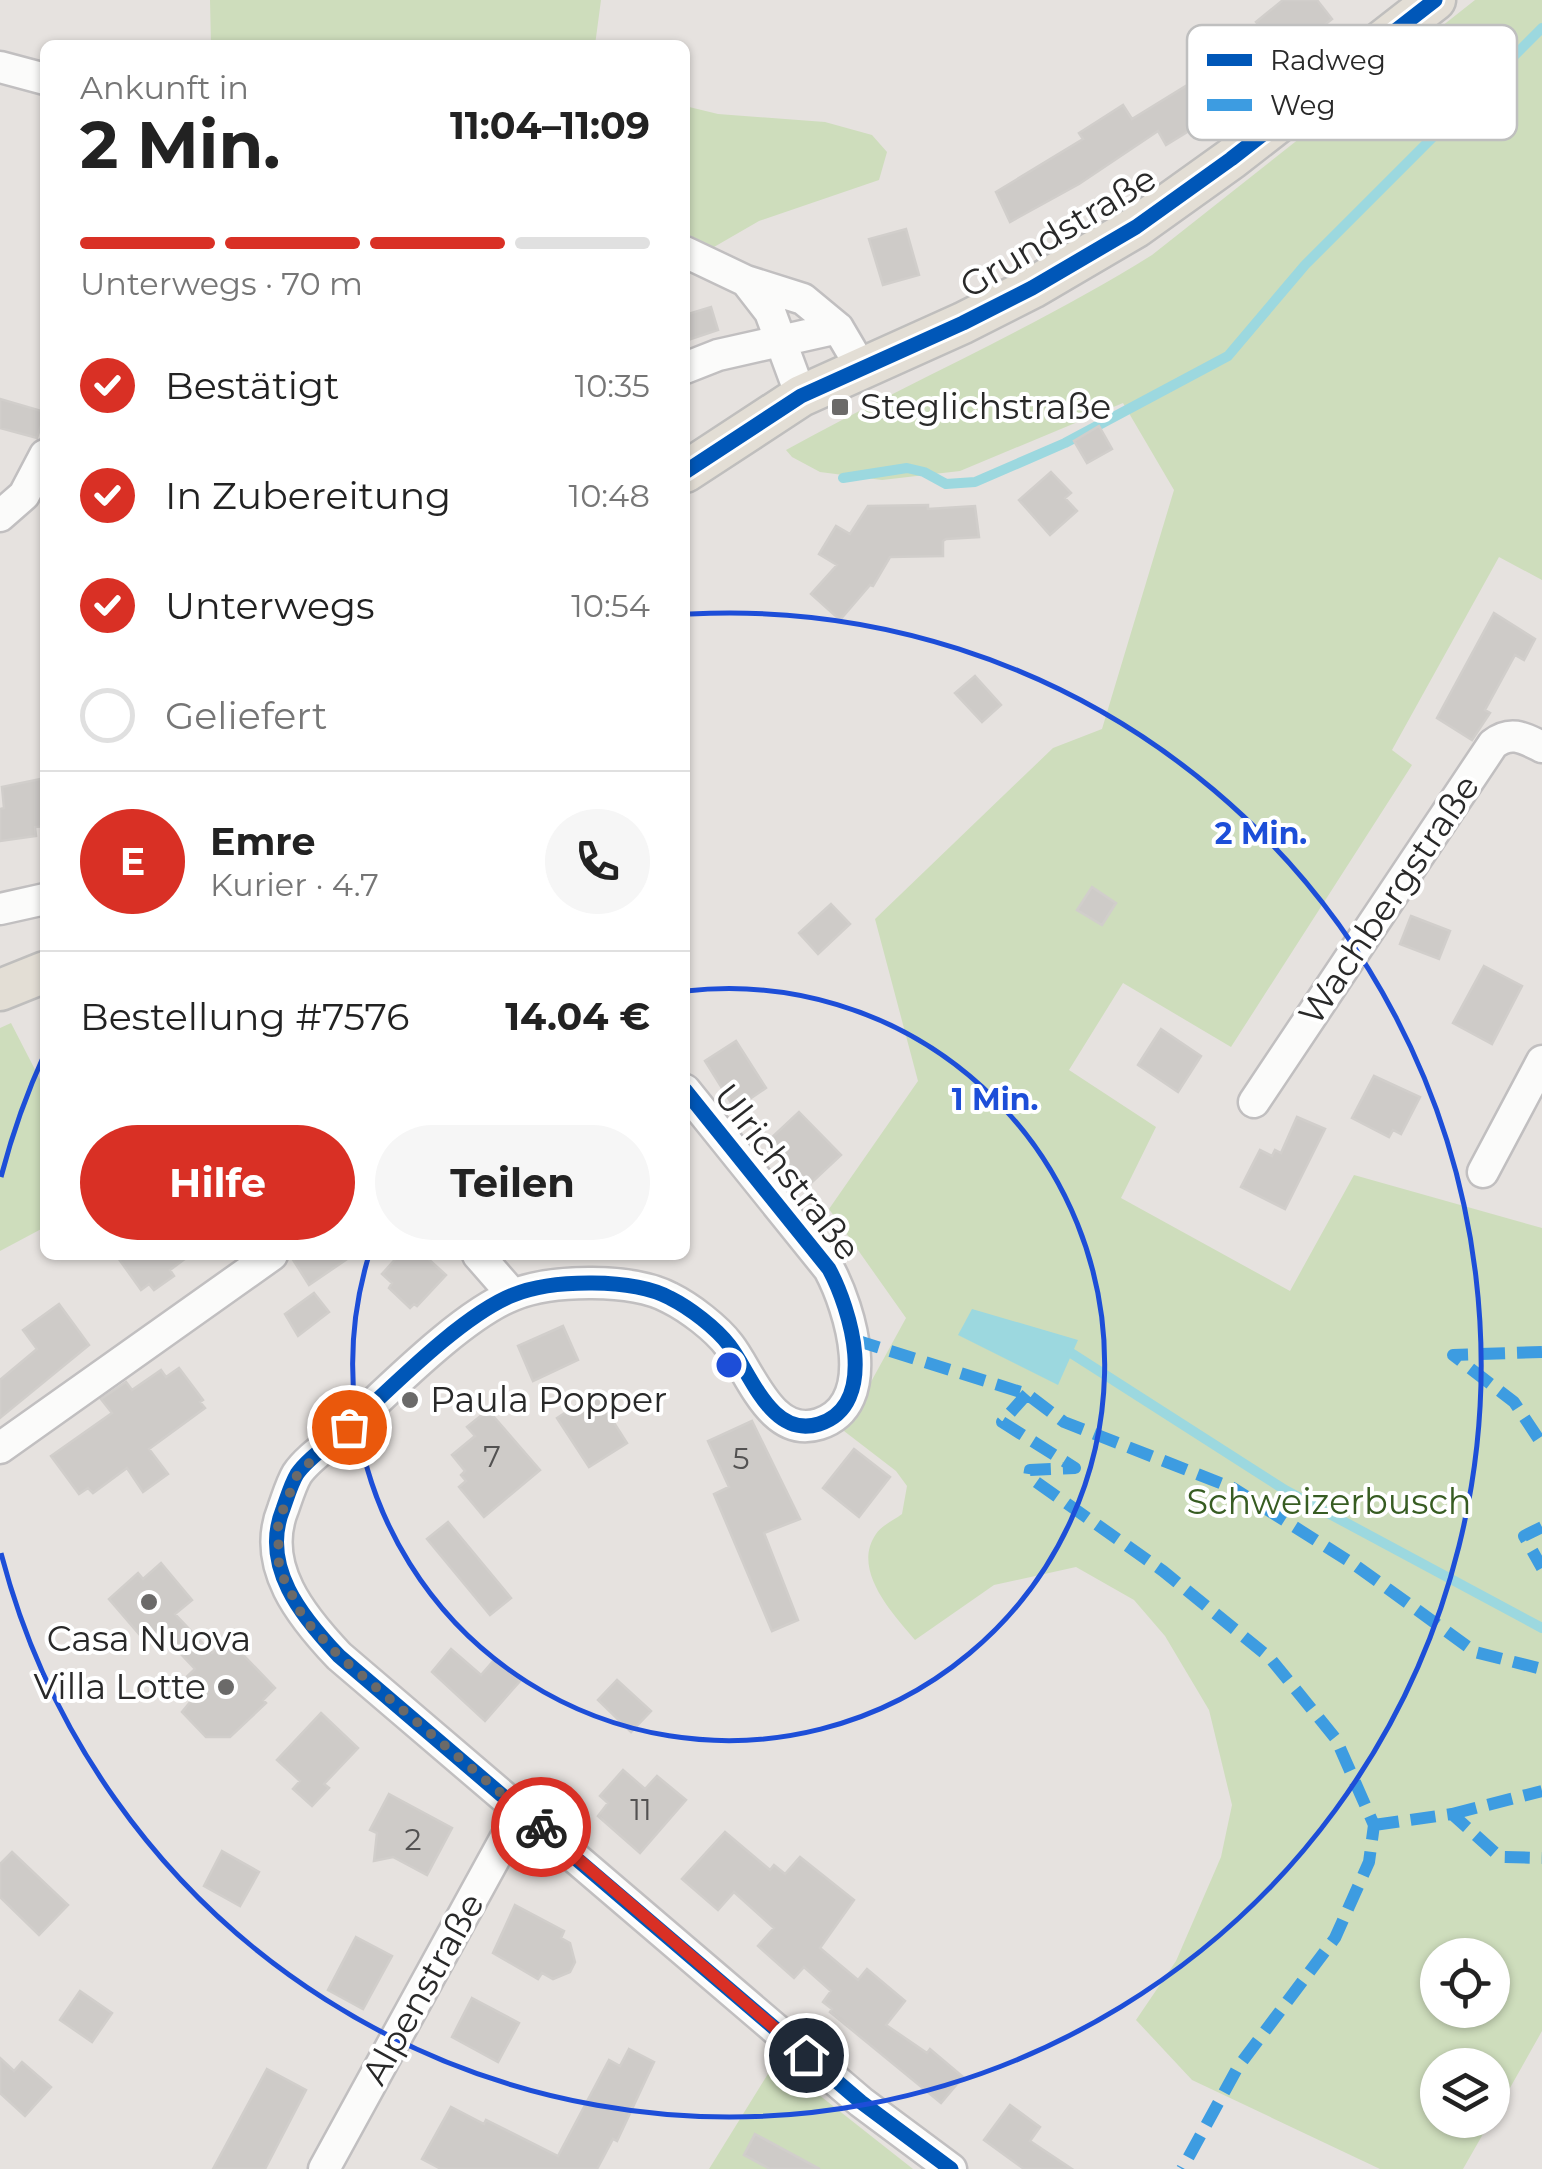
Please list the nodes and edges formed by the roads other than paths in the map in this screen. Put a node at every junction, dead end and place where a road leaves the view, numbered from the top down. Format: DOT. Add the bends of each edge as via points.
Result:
graph roads {
  1 [pos="1435,0"];
  2 [pos="1403,25"];
  3 [pos="0,67"];
  4 [pos="40,77"];
  5 [pos="1255,140"];
  6 [pos="690,254"];
  7 [pos="746,281"];
  8 [pos="838,328"];
  9 [pos="782,341"];
  10 [pos="690,366"];
  11 [pos="862,366"];
  12 [pos="801,396"];
  13 [pos="40,465"];
  14 [pos="690,469"];
  15 [pos="0,516"];
  16 [pos="1542,748"];
  17 [pos="40,900"];
  18 [pos="0,908"];
  19 [pos="40,974"];
  20 [pos="0,990"];
  21 [pos="1542,1061"];
  22 [pos="690,1096"];
  23 [pos="1254,1102"];
  24 [pos="1483,1172"];
  25 [pos="265,1260"];
  26 [pos="482,1260"];
  27 [pos="513,1295"];
  28 [pos="0,1448"];
  29 [pos="521,1810"];
  30 [pos="324,2169"];
  31 [pos="952,2169"];
  1 -- 2 [label="main road, Grundstraße"];
  3 -- 4 [label="street"];
  5 -- 11 [label="main road, Grundstraße" via="1136,227 1015,297"];
  6 -- 7 [label="street"];
  7 -- 8 [label="street" via="803,298"];
  7 -- 9 [label="street"];
  8 -- 9 [label="street"];
  8 -- 11 [label="street"];
  9 -- 10 [label="street"];
  9 -- 12 [label="street"];
  11 -- 12 [label="main road, Grundstraße"];
  12 -- 14 [label="main road, Grundstraße"];
  13 -- 15 [label="street" via="24,495"];
  16 -- 23 [label="street, Wachbergstraße" via="1521,736 1493,744"];
  17 -- 18 [label="street"];
  19 -- 20 [label="main road"];
  21 -- 24 [label="street"];
  22 -- 27 [label="street, Ulrichstraße" via="830,1269 855,1340 846,1404 816,1425 770,1411 728,1343 669,1297 592,1284"];
  25 -- 28 [label="street"];
  26 -- 27 [label="street"];
  27 -- 29 [label="street, Ulrichstraße" via="426,1357 298,1473 278,1522 279,1569 304,1619"];
  29 -- 30 [label="street, Alpenstraße"];
  29 -- 31 [label="street, Ulrichstraße" via="861,2102"];
}
